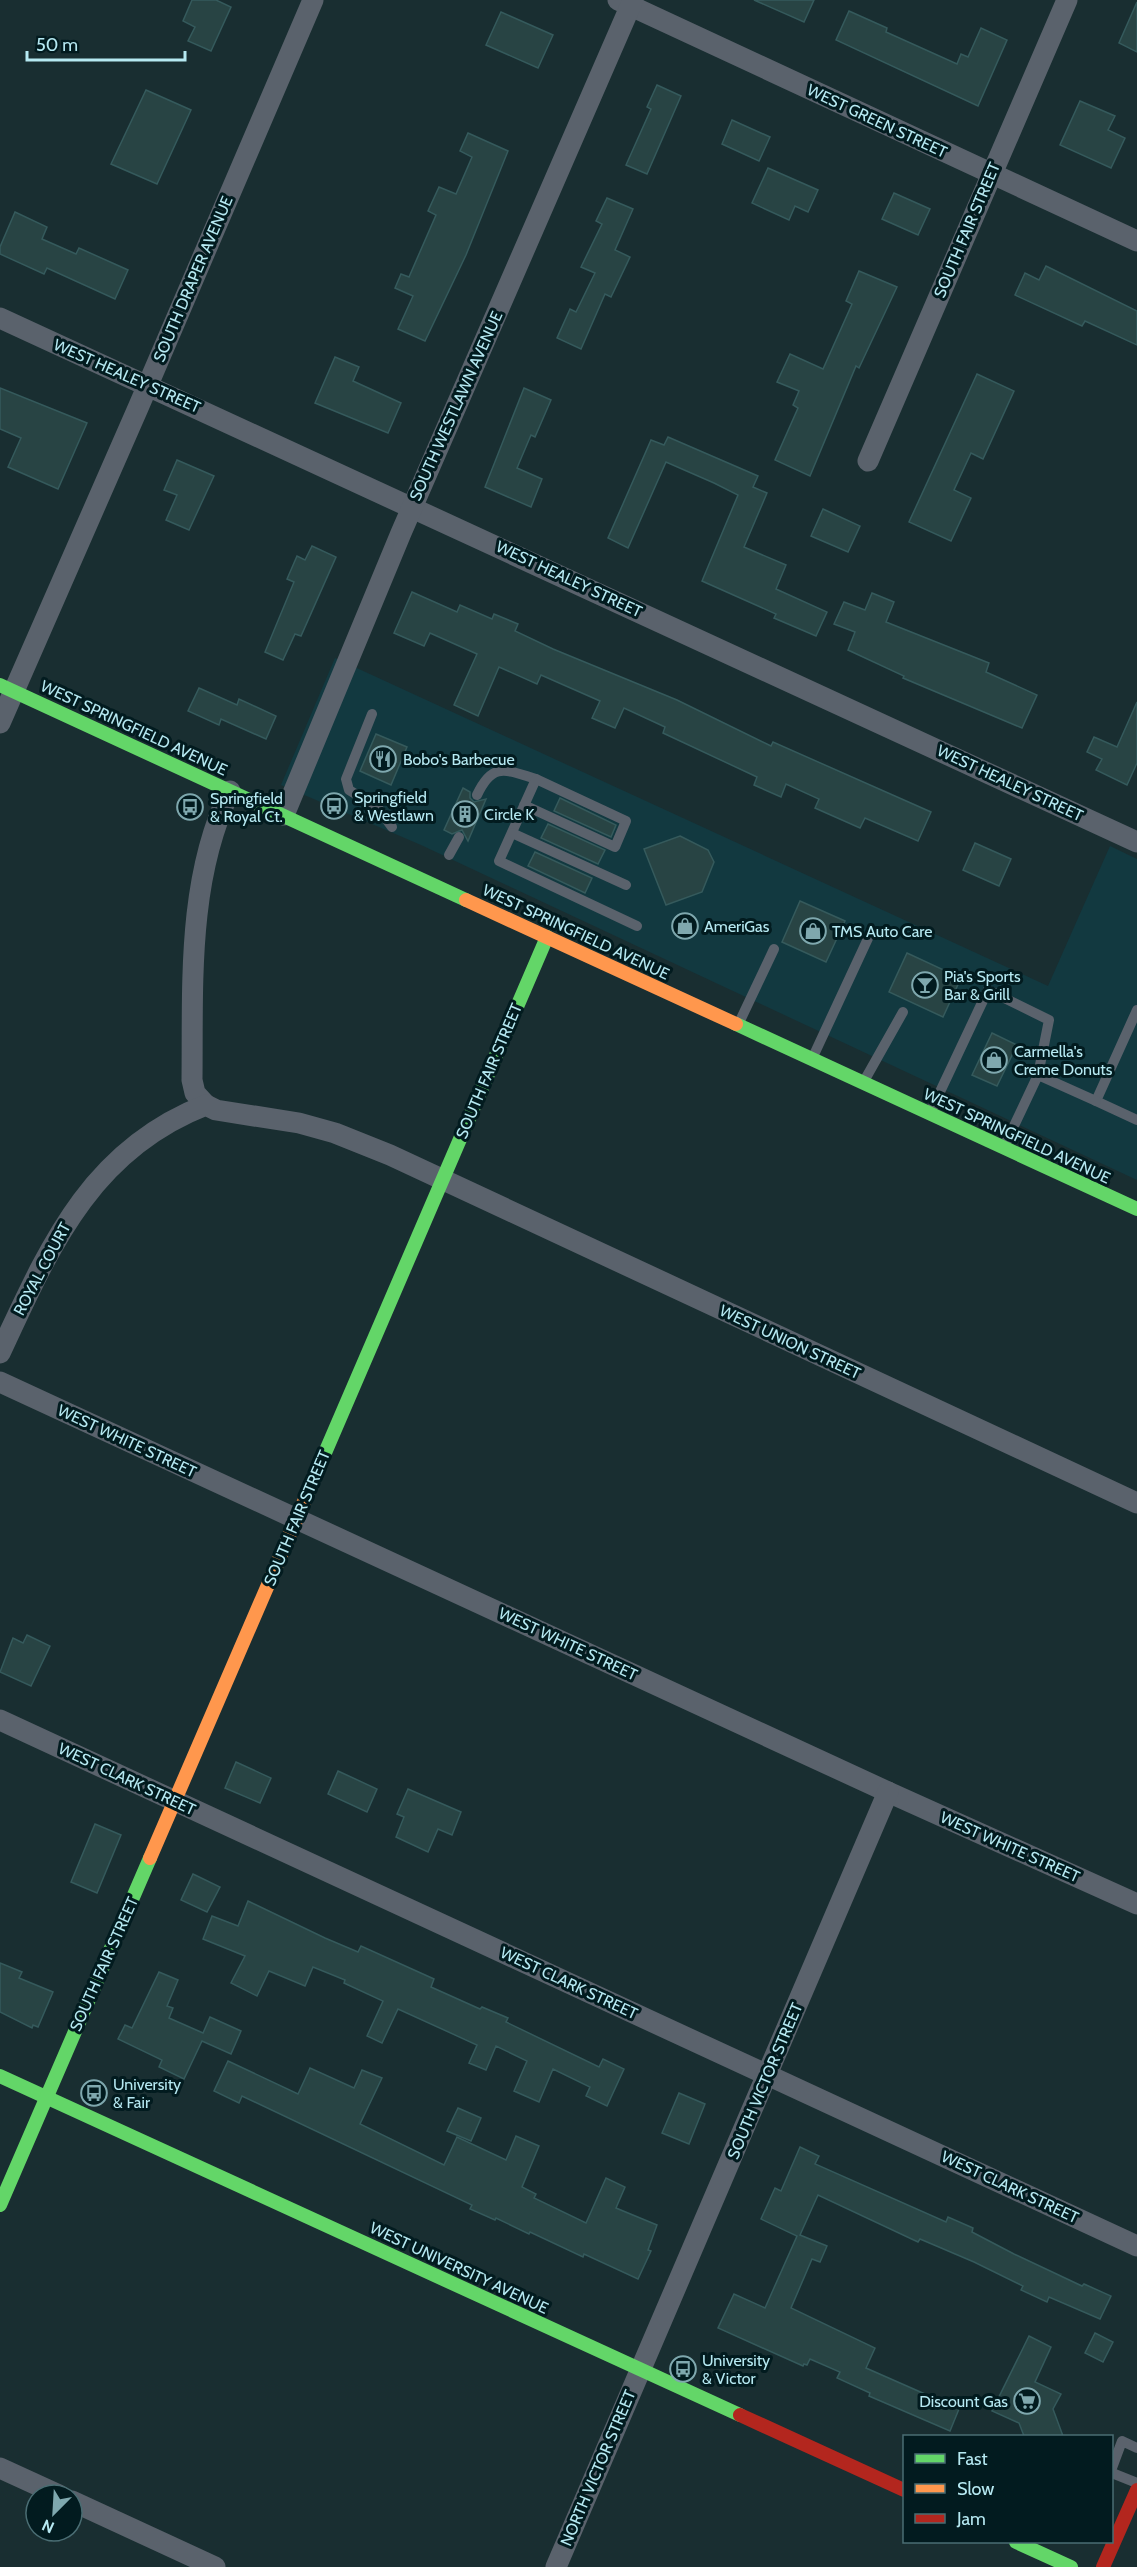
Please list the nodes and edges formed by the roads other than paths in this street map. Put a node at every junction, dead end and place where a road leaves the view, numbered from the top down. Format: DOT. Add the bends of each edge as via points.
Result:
graph roads {
  1 [pos="313,0"];
  2 [pos="1067,0"];
  3 [pos="627,2"];
  4 [pos="991,174"];
  5 [pos="1137,241"];
  6 [pos="0,318"];
  7 [pos="148,385"];
  8 [pos="868,461"];
  9 [pos="412,507"];
  10 [pos="7,688"];
  11 [pos="372,714"];
  12 [pos="0,723"];
  13 [pos="536,779"];
  14 [pos="230,791"];
  15 [pos="477,795"];
  16 [pos="524,805"];
  17 [pos="284,815"];
  18 [pos="392,827"];
  19 [pos="512,833"];
  20 [pos="459,837"];
  21 [pos="1137,842"];
  22 [pos="449,855"];
  23 [pos="626,885"];
  24 [pos="637,926"];
  25 [pos="871,932"];
  26 [pos="547,937"];
  27 [pos="774,949"];
  28 [pos="1137,1010"];
  29 [pos="903,1012"];
  30 [pos="738,1025"];
  31 [pos="812,1059"];
  32 [pos="1038,1075"];
  33 [pos="863,1083"];
  34 [pos="1096,1101"];
  35 [pos="206,1105"];
  36 [pos="930,1114"];
  37 [pos="1137,1120"];
  38 [pos="1004,1148"];
  39 [pos="442,1180"];
  40 [pos="1137,1209"];
  41 [pos="0,1353"];
  42 [pos="0,1382"];
  43 [pos="1137,1503"];
  44 [pos="297,1518"];
  45 [pos="0,1720"];
  46 [pos="888,1792"];
  47 [pos="175,1801"];
  48 [pos="1137,1904"];
  49 [pos="767,2075"];
  50 [pos="0,2076"];
  51 [pos="46,2097"];
  52 [pos="0,2205"];
  53 [pos="1137,2246"];
  54 [pos="640,2369"];
  55 [pos="1137,2448"];
  56 [pos="1113,2467"];
  57 [pos="0,2468"];
  58 [pos="1113,2471"];
  59 [pos="33,2483"];
  60 [pos="1137,2483"];
  61 [pos="903,2490"];
  62 [pos="1137,2490"];
  63 [pos="84,2507"];
  64 [pos="1020,2543"];
  65 [pos="215,2567"];
  66 [pos="556,2567"];
  67 [pos="1071,2567"];
  68 [pos="1103,2567"];
  1 -- 7 [label="street, SOUTH DRAPER AVENUE"];
  2 -- 4 [label="street, SOUTH FAIR STREET"];
  3 -- 4 [label="street, WEST GREEN STREET"];
  3 -- 9 [label="street, SOUTH WESTLAWN AVENUE"];
  4 -- 5 [label="street, WEST GREEN STREET"];
  4 -- 8 [label="street, SOUTH FAIR STREET"];
  6 -- 7 [label="street, WEST HEALEY STREET"];
  7 -- 9 [label="street, WEST HEALEY STREET"];
  7 -- 10 [label="street, SOUTH DRAPER AVENUE"];
  9 -- 17 [label="street, SOUTH WESTLAWN AVENUE"];
  9 -- 21 [label="street, WEST HEALEY STREET"];
  10 -- 12 [label="street, SOUTH DRAPER AVENUE"];
  10 -- 14 [label="main road, WEST SPRINGFIELD AVENUE"];
  11 -- 18 [label="lane" via="346,779 349,790 378,808"];
  13 -- 15 [label="lane" via="508,770 494,771 485,778"];
  13 -- 16 [label="lane"];
  13 -- 16 [label="lane" via="626,821 615,847"];
  14 -- 17 [label="main road, WEST SPRINGFIELD AVENUE"];
  14 -- 35 [label="street" via="210,840 194,951 192,1080 195,1093"];
  16 -- 19 [label="lane"];
  17 -- 26 [label="main road, WEST SPRINGFIELD AVENUE"];
  19 -- 23 [label="lane"];
  19 -- 24 [label="lane" via="499,861"];
  20 -- 22 [label="lane"];
  25 -- 31 [label="lane"];
  26 -- 30 [label="main road, WEST SPRINGFIELD AVENUE"];
  26 -- 39 [label="main road, SOUTH FAIR STREET"];
  27 -- 30 [label="lane"];
  28 -- 34 [label="lane"];
  29 -- 33 [label="lane"];
  30 -- 31 [label="main road, WEST SPRINGFIELD AVENUE"];
  31 -- 33 [label="main road, WEST SPRINGFIELD AVENUE"];
  32 -- 34 [label="lane"];
  32 -- 36 [label="lane" via="1049,1020 988,990"];
  32 -- 38 [label="lane"];
  33 -- 36 [label="main road, WEST SPRINGFIELD AVENUE"];
  34 -- 37 [label="lane"];
  35 -- 39 [label="street" via="336,1133"];
  35 -- 41 [label="street, ROYAL COURT" via="163,1125 136,1144 84,1196 52,1246"];
  36 -- 38 [label="main road, WEST SPRINGFIELD AVENUE"];
  38 -- 40 [label="main road, WEST SPRINGFIELD AVENUE"];
  39 -- 43 [label="street, WEST UNION STREET"];
  39 -- 44 [label="main road, SOUTH FAIR STREET"];
  42 -- 44 [label="street, WEST WHITE STREET"];
  44 -- 46 [label="street, WEST WHITE STREET"];
  44 -- 47 [label="main road, SOUTH FAIR STREET"];
  45 -- 47 [label="street, WEST CLARK STREET"];
  46 -- 48 [label="street, WEST WHITE STREET"];
  46 -- 49 [label="street, SOUTH VICTOR STREET"];
  47 -- 49 [label="street, WEST CLARK STREET"];
  47 -- 51 [label="main road, SOUTH FAIR STREET"];
  49 -- 53 [label="street, WEST CLARK STREET"];
  49 -- 54 [label="street, SOUTH VICTOR STREET"];
  50 -- 51 [label="main road, WEST UNIVERSITY AVENUE"];
  51 -- 52 [label="main road, SOUTH FAIR STREET"];
  51 -- 54 [label="main road, WEST UNIVERSITY AVENUE"];
  54 -- 61 [label="main road, WEST UNIVERSITY AVENUE"];
  54 -- 66 [label="street, NORTH VICTOR STREET"];
  55 -- 56 [label="lane" via="1122,2441"];
  57 -- 59 [label="street"];
  58 -- 60 [label="lane"];
  62 -- 68 [label="main road"];
  63 -- 65 [label="street"];
  64 -- 67 [label="main road"];
}
